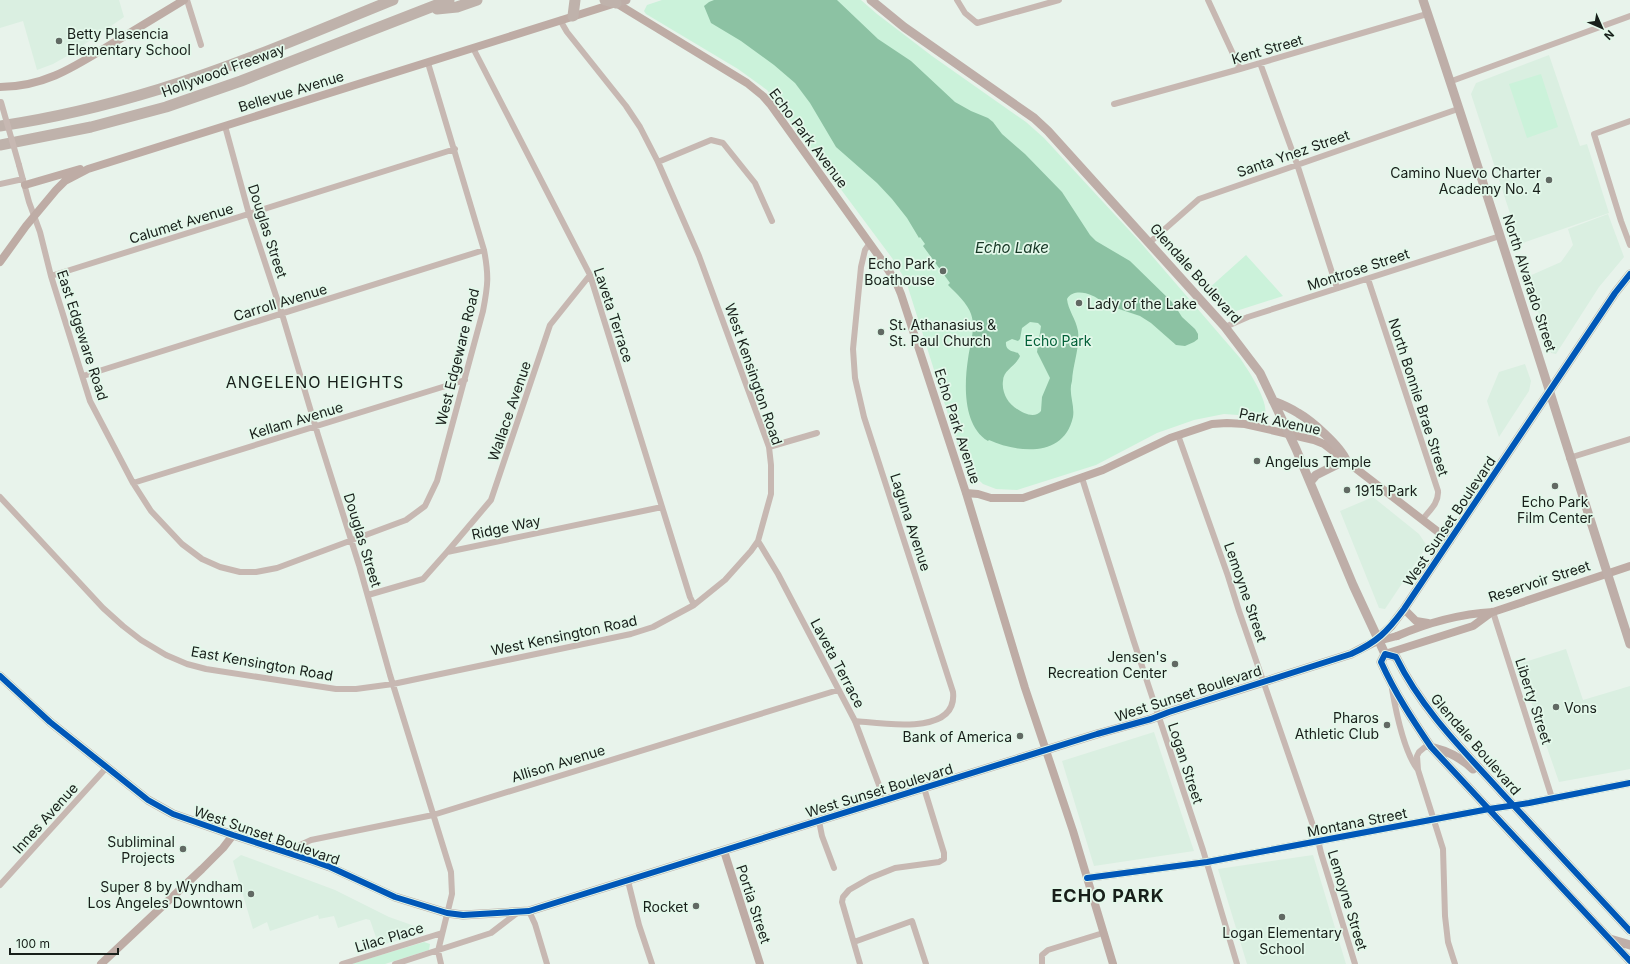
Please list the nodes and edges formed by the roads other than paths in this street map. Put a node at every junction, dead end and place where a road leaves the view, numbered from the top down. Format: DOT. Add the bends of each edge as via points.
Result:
graph roads {
  1 [pos="184,0"];
  2 [pos="187,0"];
  3 [pos="393,0"];
  4 [pos="449,0"];
  5 [pos="477,0"];
  6 [pos="575,0"];
  7 [pos="871,0"];
  8 [pos="957,0"];
  9 [pos="1059,0"];
  10 [pos="1208,0"];
  11 [pos="1423,0"];
  12 [pos="615,1"];
  13 [pos="422,11"];
  14 [pos="1428,14"];
  15 [pos="573,16"];
  16 [pos="1630,16"];
  17 [pos="560,20"];
  18 [pos="201,45"];
  19 [pos="473,48"];
  20 [pos="428,63"];
  21 [pos="1260,63"];
  22 [pos="1240,69"];
  23 [pos="1449,82"];
  24 [pos="0,88"];
  25 [pos="0,100"];
  26 [pos="1114,104"];
  27 [pos="1458,109"];
  28 [pos="1630,121"];
  29 [pos="0,126"];
  30 [pos="225,126"];
  31 [pos="0,145"];
  32 [pos="454,149"];
  33 [pos="658,162"];
  34 [pos="98,164"];
  35 [pos="1297,164"];
  36 [pos="24,182"];
  37 [pos="0,184"];
  38 [pos="249,214"];
  39 [pos="34,216"];
  40 [pos="772,221"];
  41 [pos="1500,236"];
  42 [pos="1149,242"];
  43 [pos="870,243"];
  44 [pos="1630,245"];
  45 [pos="484,250"];
  46 [pos="0,262"];
  47 [pos="590,274"];
  48 [pos="1630,274"];
  49 [pos="51,276"];
  50 [pos="1368,278"];
  51 [pos="1337,288"];
  52 [pos="282,314"];
  53 [pos="1225,327"];
  54 [pos="83,376"];
  55 [pos="465,380"];
  56 [pos="1550,391"];
  57 [pos="1273,401"];
  58 [pos="315,427"];
  59 [pos="817,433"];
  60 [pos="1289,434"];
  61 [pos="1178,435"];
  62 [pos="1630,439"];
  63 [pos="769,447"];
  64 [pos="1569,458"];
  65 [pos="1346,460"];
  66 [pos="1082,478"];
  67 [pos="1310,482"];
  68 [pos="133,483"];
  69 [pos="966,493"];
  70 [pos="0,497"];
  71 [pos="662,507"];
  72 [pos="1422,520"];
  73 [pos="351,541"];
  74 [pos="758,541"];
  75 [pos="1450,541"];
  76 [pos="446,552"];
  77 [pos="1630,566"];
  78 [pos="1607,573"];
  79 [pos="368,595"];
  80 [pos="694,605"];
  81 [pos="1404,609"];
  82 [pos="1493,612"];
  83 [pos="1433,623"];
  84 [pos="1374,642"];
  85 [pos="1630,644"];
  86 [pos="1385,654"];
  87 [pos="0,676"];
  88 [pos="1264,682"];
  89 [pos="393,684"];
  90 [pos="1392,687"];
  91 [pos="838,690"];
  92 [pos="1159,717"];
  93 [pos="855,721"];
  94 [pos="1431,746"];
  95 [pos="1045,751"];
  96 [pos="107,767"];
  97 [pos="1418,770"];
  98 [pos="1630,783"];
  99 [pos="924,788"];
  100 [pos="1552,798"];
  101 [pos="885,801"];
  102 [pos="1509,806"];
  103 [pos="1489,809"];
  104 [pos="434,815"];
  105 [pos="1433,820"];
  106 [pos="819,822"];
  107 [pos="233,835"];
  108 [pos="1318,840"];
  109 [pos="724,851"];
  110 [pos="285,852"];
  111 [pos="1207,862"];
  112 [pos="834,868"];
  113 [pos="1087,878"];
  114 [pos="628,881"];
  115 [pos="0,885"];
  116 [pos="529,911"];
  117 [pos="447,913"];
  118 [pos="517,913"];
  119 [pos="1630,931"];
  120 [pos="442,933"];
  121 [pos="1103,933"];
  122 [pos="1610,939"];
  123 [pos="854,942"];
  124 [pos="1630,945"];
  125 [pos="438,951"];
  126 [pos="1630,961"];
  127 [pos="101,964"];
  128 [pos="342,964"];
  129 [pos="395,964"];
  130 [pos="441,964"];
  131 [pos="547,964"];
  132 [pos="652,964"];
  133 [pos="760,964"];
  134 [pos="860,964"];
  135 [pos="926,964"];
  136 [pos="1042,964"];
  137 [pos="1113,964"];
  138 [pos="1237,964"];
  139 [pos="1355,964"];
  140 [pos="1455,964"];
  1 -- 24 [label="street" via="63,73 38,83"];
  2 -- 18 [label="street"];
  3 -- 29 [label="highway, Hollywood Freeway" via="234,64 161,89 87,109"];
  4 -- 13 [label="highway, Hollywood Freeway"];
  5 -- 13 [label="highway" via="458,7"];
  6 -- 15 [label="highway"];
  7 -- 42 [label="main road, Glendale Boulevard" via="904,27 1034,118"];
  8 -- 9 [label="street" via="965,13 977,23"];
  10 -- 22 [label="street"];
  11 -- 14 [label="main road, North Alvarado Street"];
  12 -- 15 [label="street, Bellevue Avenue"];
  12 -- 43 [label="street, Echo Park Avenue" via="748,83 763,96"];
  13 -- 31 [label="highway, Hollywood Freeway" via="166,107 84,129"];
  14 -- 21 [label="street, Kent Street"];
  14 -- 23 [label="main road, North Alvarado Street"];
  15 -- 17 [label="street, Bellevue Avenue"];
  16 -- 23 [label="street"];
  17 -- 19 [label="street, Bellevue Avenue"];
  17 -- 33 [label="street, West Kensington Road" via="566,32 626,106"];
  19 -- 20 [label="street, Bellevue Avenue"];
  19 -- 47 [label="street, Laveta Terrace"];
  20 -- 30 [label="street, Bellevue Avenue"];
  20 -- 32 [label="street, West Edgeware Road"];
  21 -- 22 [label="street, Kent Street"];
  21 -- 35 [label="street"];
  22 -- 26 [label="street, Kent Street"];
  23 -- 27 [label="main road, North Alvarado Street"];
  25 -- 36 [label="street, East Edgeware Road, bridge"];
  27 -- 35 [label="street, Santa Ynez Street"];
  27 -- 41 [label="main road, North Alvarado Street"];
  28 -- 44 [label="street" via="1594,134"];
  30 -- 34 [label="street, Bellevue Avenue"];
  30 -- 38 [label="street, Douglas Street"];
  32 -- 38 [label="street, Calumet Avenue"];
  32 -- 45 [label="street, West Edgeware Road"];
  33 -- 40 [label="street" via="711,140 723,143 755,183"];
  33 -- 63 [label="street, West Kensington Road" via="699,256"];
  34 -- 36 [label="street"];
  34 -- 39 [label="street, Bellevue Avenue" via="65,182"];
  35 -- 42 [label="street, Santa Ynez Street" via="1199,199"];
  35 -- 51 [label="street"];
  36 -- 37 [label="street"];
  36 -- 39 [label="street, East Edgeware Road"];
  38 -- 49 [label="street, Calumet Avenue"];
  38 -- 52 [label="street, Douglas Street"];
  39 -- 46 [label="street, Bellevue Avenue"];
  39 -- 49 [label="street, East Edgeware Road"];
  41 -- 50 [label="street, Montrose Street"];
  41 -- 56 [label="main road, North Alvarado Street"];
  42 -- 53 [label="main road, Glendale Boulevard"];
  43 -- 69 [label="street, Echo Park Avenue" via="890,272 901,294"];
  43 -- 93 [label="street, Laguna Avenue" via="865,250 861,267 853,349 854,378 864,417 954,700 953,706 944,716 926,723"];
  45 -- 52 [label="street, Carroll Avenue"];
  45 -- 55 [label="street, West Edgeware Road" via="488,289"];
  47 -- 71 [label="street, Laveta Terrace"];
  47 -- 76 [label="street, Wallace Avenue" via="550,325 491,500"];
  48 -- 56 [label="main road, West Sunset Boulevard"];
  49 -- 54 [label="street, East Edgeware Road"];
  50 -- 51 [label="street, Montrose Street"];
  50 -- 72 [label="street, North Bonnie Brae Street" via="1438,491 1436,502"];
  51 -- 53 [label="street, Montrose Street"];
  52 -- 54 [label="street, Carroll Avenue"];
  52 -- 58 [label="street, Douglas Street"];
  53 -- 57 [label="main road, Glendale Boulevard" via="1260,374"];
  54 -- 68 [label="street, East Edgeware Road" via="90,401"];
  55 -- 58 [label="street, Kellam Avenue"];
  55 -- 73 [label="street, West Edgeware Road" via="436,481 425,506 406,520"];
  56 -- 64 [label="main road, North Alvarado Street"];
  56 -- 75 [label="main road, West Sunset Boulevard"];
  57 -- 60 [label="main road, Glendale Boulevard"];
  57 -- 65 [label="main road" via="1303,416 1338,447"];
  58 -- 68 [label="street, Kellam Avenue"];
  58 -- 73 [label="street, Douglas Street"];
  59 -- 63 [label="street"];
  60 -- 61 [label="street, Park Avenue" via="1245,424 1227,423 1212,424"];
  60 -- 65 [label="street, Park Avenue" via="1324,444"];
  60 -- 67 [label="main road, Glendale Boulevard"];
  61 -- 66 [label="street, Park Avenue" via="1151,446 1125,461"];
  61 -- 88 [label="street, Lemoyne Street"];
  62 -- 64 [label="street"];
  63 -- 74 [label="street, West Kensington Road" via="771,494"];
  64 -- 78 [label="main road, North Alvarado Street"];
  65 -- 67 [label="main road" via="1316,475"];
  65 -- 72 [label="street, Park Avenue"];
  66 -- 69 [label="street, Park Avenue" via="1022,498 991,498"];
  66 -- 92 [label="street, Logan Street"];
  67 -- 86 [label="main road, Glendale Boulevard"];
  68 -- 73 [label="street, East Edgeware Road" via="151,511 182,544 202,559 220,567 240,572 277,568"];
  69 -- 95 [label="street, Echo Park Avenue"];
  70 -- 89 [label="street, East Kensington Road" via="103,608 141,640 166,655 206,669 336,689"];
  71 -- 76 [label="street, Ridge Way"];
  71 -- 80 [label="street, Laveta Terrace"];
  72 -- 75 [label="street, Park Avenue"];
  73 -- 79 [label="street, Douglas Street"];
  74 -- 80 [label="street, West Kensington Road" via="725,580"];
  74 -- 91 [label="street, Laveta Terrace" via="778,574"];
  75 -- 81 [label="main road, West Sunset Boulevard"];
  76 -- 79 [label="street" via="424,579"];
  77 -- 78 [label="street, Reservoir Street"];
  78 -- 82 [label="street, Reservoir Street"];
  78 -- 85 [label="main road, North Alvarado Street"];
  79 -- 89 [label="street, Douglas Street"];
  80 -- 89 [label="street, West Kensington Road" via="653,627 631,634"];
  81 -- 83 [label="street, Reservoir Street" via="1416,621"];
  81 -- 84 [label="main road, West Sunset Boulevard, bridge"];
  82 -- 83 [label="street, Reservoir Street" via="1474,613"];
  82 -- 86 [label="street" via="1473,626"];
  82 -- 100 [label="street, Liberty Street"];
  83 -- 84 [label="street, Reservoir Street, bridge"];
  84 -- 88 [label="main road, West Sunset Boulevard" via="1351,654"];
  86 -- 90 [label="main road, Glendale Boulevard" via="1381,662"];
  86 -- 102 [label="main road, Glendale Boulevard" via="1396,657 1409,683 1437,722"];
  87 -- 96 [label="main road, West Sunset Boulevard" via="39,713"];
  88 -- 92 [label="main road, West Sunset Boulevard"];
  88 -- 108 [label="street, Lemoyne Street"];
  89 -- 104 [label="street, Douglas Street"];
  90 -- 94 [label="main road, Glendale Boulevard"];
  90 -- 97 [label="street" via="1406,744 1412,763"];
  91 -- 93 [label="street, Laveta Terrace"];
  91 -- 104 [label="street, Allison Avenue"];
  92 -- 95 [label="main road, West Sunset Boulevard"];
  92 -- 111 [label="street, Logan Street"];
  93 -- 101 [label="street, Laveta Terrace"];
  94 -- 97 [label="street" via="1419,752"];
  94 -- 102 [label="main road" via="1459,757"];
  94 -- 103 [label="main road, Glendale Boulevard"];
  95 -- 99 [label="main road, West Sunset Boulevard"];
  95 -- 113 [label="street, Echo Park Avenue"];
  96 -- 107 [label="main road, West Sunset Boulevard" via="161,808 187,820"];
  96 -- 115 [label="street, Innes Avenue"];
  97 -- 105 [label="street"];
  98 -- 100 [label="street, Montana Street"];
  99 -- 101 [label="main road, West Sunset Boulevard"];
  99 -- 123 [label="street" via="944,859 939,862 895,868 849,890 842,902"];
  100 -- 102 [label="street, Montana Street"];
  101 -- 106 [label="main road, West Sunset Boulevard"];
  102 -- 103 [label="street, Montana Street"];
  102 -- 119 [label="main road, Glendale Boulevard"];
  103 -- 105 [label="street, Montana Street"];
  103 -- 122 [label="main road, Glendale Boulevard"];
  104 -- 110 [label="street, Allison Avenue" via="311,840"];
  104 -- 117 [label="street, Douglas Street" via="451,872 452,894"];
  105 -- 108 [label="street, Montana Street"];
  105 -- 140 [label="street" via="1443,849 1445,916 1448,942"];
  106 -- 109 [label="main road, West Sunset Boulevard"];
  106 -- 112 [label="street"];
  107 -- 110 [label="main road, West Sunset Boulevard"];
  107 -- 127 [label="street" via="202,869"];
  108 -- 111 [label="street, Montana Street"];
  108 -- 139 [label="street, Lemoyne Street"];
  109 -- 114 [label="main road, West Sunset Boulevard"];
  109 -- 133 [label="street, Portia Street"];
  110 -- 117 [label="main road, West Sunset Boulevard" via="330,868 394,897"];
  111 -- 113 [label="street, Montana Street"];
  111 -- 138 [label="street, Logan Street"];
  113 -- 121 [label="street, Echo Park Avenue"];
  114 -- 116 [label="main road, West Sunset Boulevard"];
  114 -- 132 [label="street"];
  116 -- 118 [label="main road, West Sunset Boulevard"];
  116 -- 131 [label="street"];
  117 -- 118 [label="main road, West Sunset Boulevard"];
  117 -- 120 [label="street, Douglas Street"];
  118 -- 125 [label="street" via="491,933"];
  120 -- 125 [label="street, Douglas Street"];
  120 -- 128 [label="street, Lilac Place"];
  121 -- 136 [label="street" via="1048,950 1042,955"];
  121 -- 137 [label="street, Echo Park Avenue"];
  122 -- 124 [label="main road"];
  122 -- 126 [label="main road, Glendale Boulevard"];
  123 -- 134 [label="street"];
  123 -- 135 [label="street" via="912,921"];
  125 -- 129 [label="street"];
  125 -- 130 [label="street, Douglas Street"];
}
